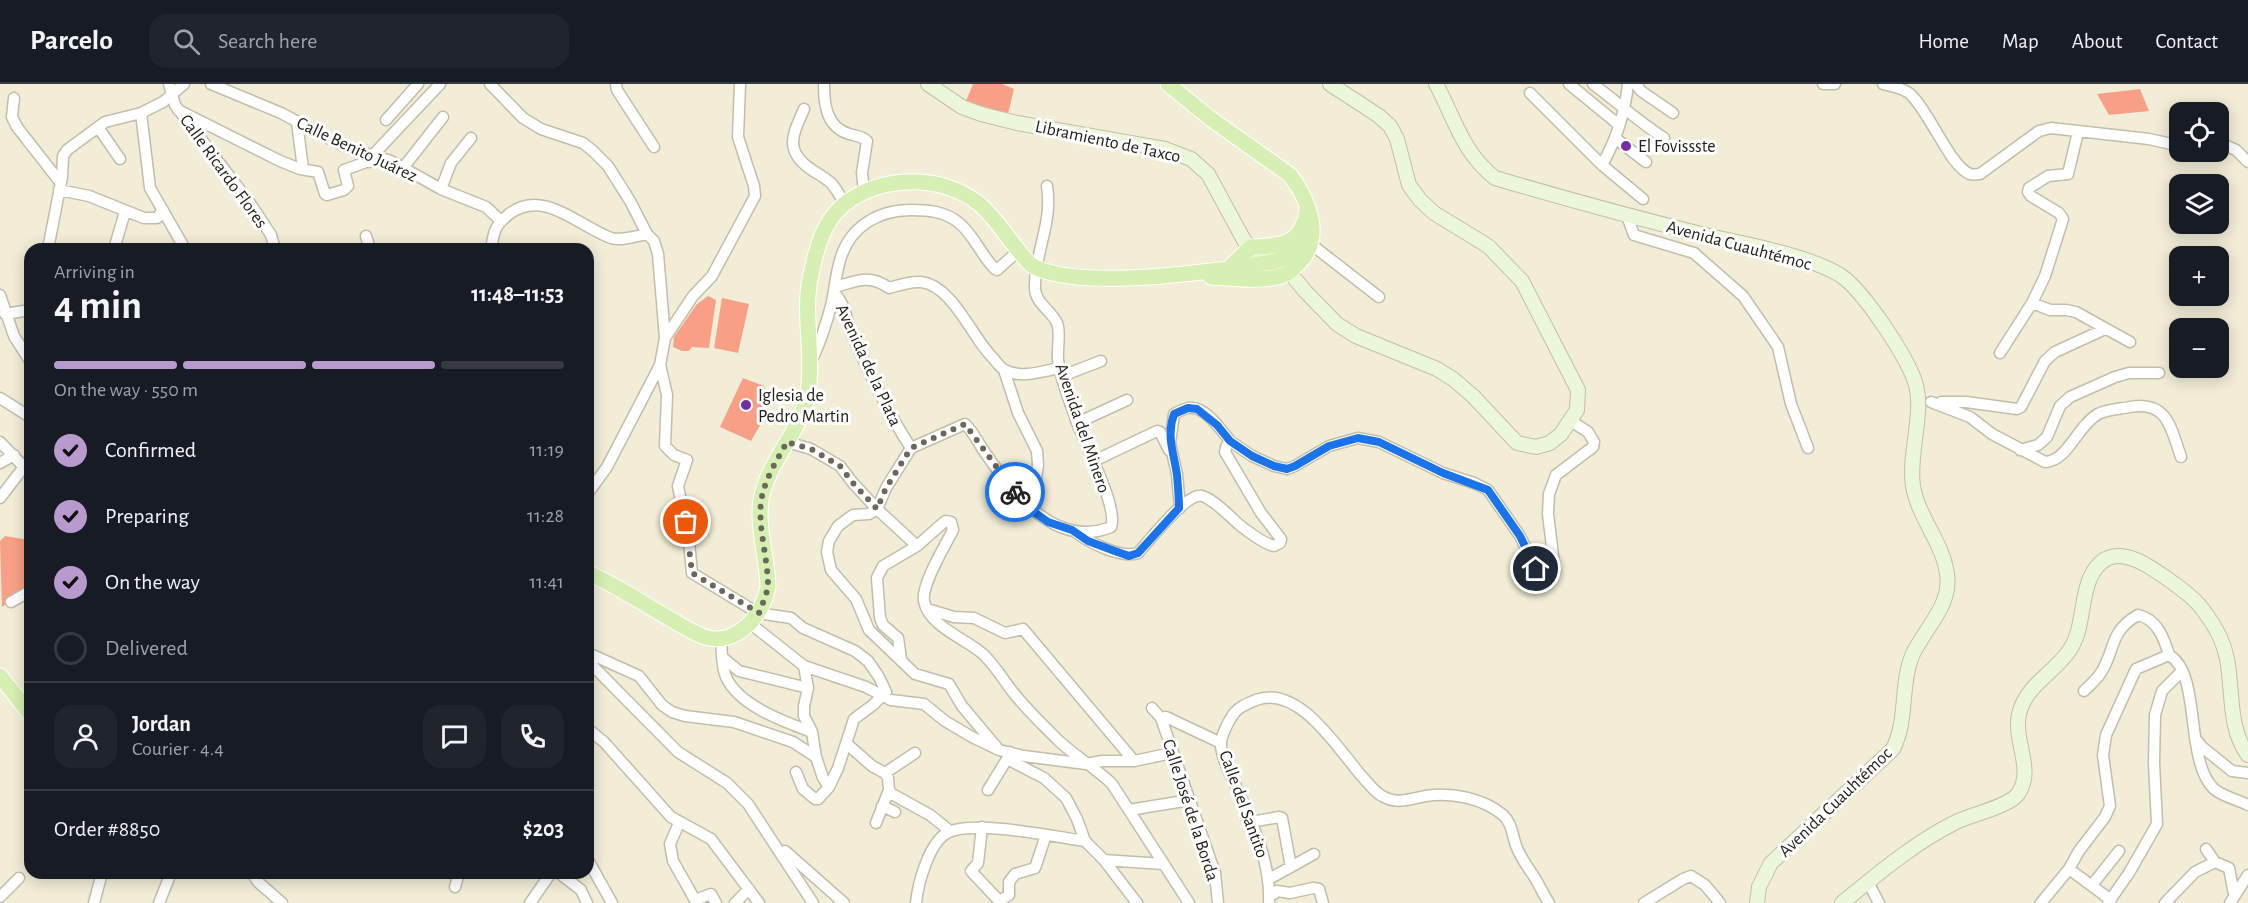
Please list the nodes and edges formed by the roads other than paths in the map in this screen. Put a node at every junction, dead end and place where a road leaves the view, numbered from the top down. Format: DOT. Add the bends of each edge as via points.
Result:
graph roads {
  1 [pos="184,84"];
  2 [pos="211,84"];
  3 [pos="418,84"];
  4 [pos="440,84"];
  5 [pos="490,84"];
  6 [pos="616,84"];
  7 [pos="740,84"];
  8 [pos="928,84"];
  9 [pos="1168,84"];
  10 [pos="1330,84"];
  11 [pos="1436,84"];
  12 [pos="1569,84"];
  13 [pos="1593,84"];
  14 [pos="1628,84"];
  15 [pos="1636,84"];
  16 [pos="1823,84"];
  17 [pos="1835,84"];
  18 [pos="1883,84"];
  19 [pos="824,85"];
  20 [pos="171,89"];
  21 [pos="1530,93"];
  22 [pos="14,98"];
  23 [pos="1625,108"];
  24 [pos="804,109"];
  25 [pos="178,110"];
  26 [pos="141,113"];
  27 [pos="1673,113"];
  28 [pos="443,117"];
  29 [pos="386,120"];
  30 [pos="297,122"];
  31 [pos="1619,125"];
  32 [pos="98,127"];
  33 [pos="2078,132"];
  34 [pos="471,138"];
  35 [pos="1615,138"];
  36 [pos="1664,138"];
  37 [pos="2169,144"];
  38 [pos="654,147"];
  39 [pos="2229,147"];
  40 [pos="373,155"];
  41 [pos="120,159"];
  42 [pos="391,161"];
  43 [pos="1646,162"];
  44 [pos="2248,162"];
  45 [pos="1602,165"];
  46 [pos="403,168"];
  47 [pos="303,169"];
  48 [pos="59,186"];
  49 [pos="1047,186"];
  50 [pos="441,189"];
  51 [pos="864,191"];
  52 [pos="1642,199"];
  53 [pos="845,204"];
  54 [pos="1307,204"];
  55 [pos="163,210"];
  56 [pos="125,212"];
  57 [pos="1628,216"];
  58 [pos="500,220"];
  59 [pos="647,234"];
  60 [pos="366,236"];
  61 [pos="1312,239"];
  62 [pos="49,243"];
  63 [pos="116,243"];
  64 [pos="182,243"];
  65 [pos="273,243"];
  66 [pos="368,243"];
  67 [pos="492,243"];
  68 [pos="1251,247"];
  69 [pos="1017,252"];
  70 [pos="1284,266"];
  71 [pos="1230,267"];
  72 [pos="1036,268"];
  73 [pos="1172,274"];
  74 [pos="834,290"];
  75 [pos="0,295"];
  76 [pos="1380,297"];
  77 [pos="2032,303"];
  78 [pos="24,311"];
  79 [pos="5,314"];
  80 [pos="2105,329"];
  81 [pos="664,338"];
  82 [pos="2130,342"];
  83 [pos="24,352"];
  84 [pos="2000,353"];
  85 [pos="1101,361"];
  86 [pos="811,363"];
  87 [pos="660,365"];
  88 [pos="1005,370"];
  89 [pos="1061,372"];
  90 [pos="2159,373"];
  91 [pos="1,400"];
  92 [pos="1127,400"];
  93 [pos="1924,402"];
  94 [pos="24,413"];
  95 [pos="1571,421"];
  96 [pos="1077,423"];
  97 [pos="1230,441"];
  98 [pos="0,442"];
  99 [pos="787,442"];
  100 [pos="911,448"];
  101 [pos="1808,448"];
  102 [pos="2020,450"];
  103 [pos="14,455"];
  104 [pos="1172,455"];
  105 [pos="2181,457"];
  106 [pos="24,461"];
  107 [pos="1094,461"];
  108 [pos="0,463"];
  109 [pos="24,467"];
  110 [pos="594,485"];
  111 [pos="0,498"];
  112 [pos="1179,508"];
  113 [pos="877,509"];
  114 [pos="1031,510"];
  115 [pos="1072,530"];
  116 [pos="917,546"];
  117 [pos="594,576"];
  118 [pos="24,594"];
  119 [pos="11,602"];
  120 [pos="927,609"];
  121 [pos="755,618"];
  122 [pos="721,639"];
  123 [pos="594,655"];
  124 [pos="2169,655"];
  125 [pos="722,657"];
  126 [pos="901,659"];
  127 [pos="804,666"];
  128 [pos="594,667"];
  129 [pos="2181,672"];
  130 [pos="0,676"];
  131 [pos="808,688"];
  132 [pos="2084,692"];
  133 [pos="884,696"];
  134 [pos="24,706"];
  135 [pos="1152,708"];
  136 [pos="1161,718"];
  137 [pos="812,732"];
  138 [pos="594,734"];
  139 [pos="2195,738"];
  140 [pos="1221,743"];
  141 [pos="847,744"];
  142 [pos="915,753"];
  143 [pos="1172,753"];
  144 [pos="1005,754"];
  145 [pos="2248,755"];
  146 [pos="816,757"];
  147 [pos="1134,761"];
  148 [pos="1086,764"];
  149 [pos="796,771"];
  150 [pos="885,773"];
  151 [pos="2248,774"];
  152 [pos="829,787"];
  153 [pos="889,790"];
  154 [pos="988,790"];
  155 [pos="1190,800"];
  156 [pos="2248,805"];
  157 [pos="882,806"];
  158 [pos="1129,810"];
  159 [pos="895,812"];
  160 [pos="1251,822"];
  161 [pos="679,823"];
  162 [pos="876,823"];
  163 [pos="982,827"];
  164 [pos="950,831"];
  165 [pos="1046,835"];
  166 [pos="771,838"];
  167 [pos="1085,841"];
  168 [pos="2206,849"];
  169 [pos="2119,851"];
  170 [pos="1314,854"];
  171 [pos="1104,860"];
  172 [pos="2215,862"];
  173 [pos="1163,864"];
  174 [pos="1291,867"];
  175 [pos="2069,869"];
  176 [pos="594,871"];
  177 [pos="2248,875"];
  178 [pos="19,878"];
  179 [pos="100,879"];
  180 [pos="169,879"];
  181 [pos="256,879"];
  182 [pos="457,879"];
  183 [pos="547,879"];
  184 [pos="567,879"];
  185 [pos="1269,879"];
  186 [pos="1868,882"];
  187 [pos="2092,885"];
  188 [pos="455,887"];
  189 [pos="581,890"];
  190 [pos="749,890"];
  191 [pos="0,897"];
  192 [pos="1269,898"];
  193 [pos="2232,899"];
  194 [pos="2110,901"];
  195 [pos="1000,902"];
  196 [pos="94,903"];
  197 [pos="159,903"];
  198 [pos="282,903"];
  199 [pos="530,903"];
  200 [pos="577,903"];
  201 [pos="587,903"];
  202 [pos="612,903"];
  203 [pos="717,903"];
  204 [pos="735,903"];
  205 [pos="759,903"];
  206 [pos="813,903"];
  207 [pos="844,903"];
  208 [pos="916,903"];
  209 [pos="1137,903"];
  210 [pos="1189,903"];
  211 [pos="1218,903"];
  212 [pos="1323,903"];
  213 [pos="1549,903"];
  214 [pos="1644,903"];
  215 [pos="1720,903"];
  216 [pos="1756,903"];
  217 [pos="1842,903"];
  218 [pos="1879,903"];
  219 [pos="2041,903"];
  220 [pos="2165,903"];
  1 -- 20 [label="street"];
  2 -- 30 [label="street, Calle Benito Juárez"];
  3 -- 29 [label="street"];
  4 -- 40 [label="street"];
  5 -- 59 [label="street" via="523,118 593,151 608,166"];
  6 -- 38 [label="street"];
  7 -- 81 [label="street" via="738,137 760,194 712,276"];
  8 -- 68 [label="main road, Libramiento de Taxco" via="962,107 981,114 1165,149 1191,159 1208,174"];
  9 -- 54 [label="main road" via="1290,175"];
  10 -- 95 [label="main road" via="1390,126 1409,185 1420,200 1488,246 1522,281 1578,390 1579,403"];
  11 -- 57 [label="main road, Avenida Cuauhtémoc" via="1468,151 1495,178"];
  12 -- 31 [label="street"];
  13 -- 23 [label="street"];
  14 -- 23 [label="street"];
  15 -- 27 [label="street"];
  16 -- 17 [label="street"];
  18 -- 33 [label="street" via="1908,93 1928,115 1959,166 1970,174 1980,174 2038,131 2063,128"];
  19 -- 51 [label="street" via="824,102 831,122 847,134 867,141 862,173"];
  20 -- 25 [label="street, Calle Ricardo Flores"];
  20 -- 26 [label="street" via="163,102"];
  21 -- 45 [label="street"];
  22 -- 48 [label="street" via="12,117 17,128"];
  23 -- 31 [label="street"];
  23 -- 36 [label="street" via="1633,118"];
  24 -- 53 [label="street" via="793,133 795,155 831,183"];
  25 -- 47 [label="street"];
  25 -- 65 [label="street, Calle Ricardo Flores" via="250,203"];
  26 -- 32 [label="street"];
  26 -- 55 [label="street" via="150,188"];
  28 -- 46 [label="street"];
  30 -- 40 [label="street, Calle Benito Juárez"];
  30 -- 47 [label="street"];
  31 -- 35 [label="street"];
  32 -- 41 [label="street"];
  32 -- 48 [label="street" via="63,156"];
  33 -- 37 [label="street"];
  33 -- 77 [label="street" via="2068,174 2048,177 2029,188 2031,196 2063,219"];
  34 -- 50 [label="street" via="451,163"];
  35 -- 43 [label="street"];
  35 -- 45 [label="street"];
  39 -- 44 [label="street"];
  40 -- 42 [label="street, Calle Benito Juárez"];
  42 -- 46 [label="street, Calle Benito Juárez"];
  42 -- 47 [label="street" via="366,162 344,170 348,186 327,195 318,172"];
  45 -- 52 [label="street"];
  46 -- 50 [label="street, Calle Benito Juárez"];
  48 -- 56 [label="street"];
  48 -- 62 [label="street"];
  49 -- 72 [label="street, Avenida del Minero" via="1047,228"];
  50 -- 58 [label="street, Calle Benito Juárez" via="486,207"];
  51 -- 53 [label="main road"];
  51 -- 69 [label="main road" via="908,182 949,188 978,203"];
  53 -- 86 [label="main road" via="824,231 810,278"];
  54 -- 61 [label="main road"];
  54 -- 68 [label="main road" via="1305,220 1296,236 1273,246"];
  55 -- 56 [label="street" via="153,220"];
  55 -- 64 [label="street"];
  56 -- 63 [label="street"];
  57 -- 93 [label="main road, Avenida Cuauhtémoc" via="1808,260 1840,276 1864,297 1906,363"];
  57 -- 101 [label="street" via="1634,235 1694,254 1743,296 1778,347 1791,404"];
  58 -- 59 [label="street" via="518,207 546,206 613,239"];
  58 -- 67 [label="street"];
  59 -- 81 [label="street" via="658,255"];
  60 -- 66 [label="street"];
  61 -- 70 [label="main road" via="1305,257"];
  61 -- 76 [label="street"];
  68 -- 70 [label="main road"];
  68 -- 71 [label="main road"];
  69 -- 72 [label="main road"];
  69 -- 74 [label="street" via="995,269 952,218 927,210 889,211 865,223 852,236 842,255"];
  70 -- 71 [label="main road"];
  70 -- 73 [label="main road" via="1279,277 1269,278"];
  70 -- 95 [label="main road" via="1337,324 1356,336 1437,369 1473,396 1517,443 1536,447 1550,443"];
  71 -- 73 [label="main road"];
  72 -- 73 [label="main road" via="1074,278"];
  72 -- 89 [label="street, Avenida del Minero" via="1037,297 1058,326"];
  74 -- 86 [label="street, Avenida de la Plata"];
  74 -- 88 [label="street" via="870,279 889,288 910,282 938,288"];
  74 -- 100 [label="street, Avenida de la Plata" via="888,411"];
  75 -- 79 [label="street"];
  77 -- 80 [label="street" via="2050,310 2076,312"];
  77 -- 84 [label="street"];
  78 -- 79 [label="street"];
  79 -- 83 [label="street"];
  80 -- 82 [label="street"];
  80 -- 93 [label="street" via="2055,352 2045,361 2017,409 1966,402"];
  81 -- 87 [label="street"];
  85 -- 89 [label="street"];
  86 -- 99 [label="main road" via="807,400"];
  87 -- 110 [label="street"];
  87 -- 121 [label="street" via="667,395 665,446 687,460 678,486 692,573"];
  88 -- 89 [label="street" via="1026,374"];
  88 -- 114 [label="street" via="1018,413 1037,451"];
  89 -- 96 [label="street, Avenida del Minero"];
  90 -- 102 [label="street" via="2129,373 2070,398 2060,406 2047,437 2038,445"];
  91 -- 94 [label="street"];
  92 -- 96 [label="street"];
  93 -- 102 [label="street" via="1970,417"];
  93 -- 216 [label="main road, Avenida Cuauhtémoc" via="1912,463 1913,486 1944,561 1948,588 1912,656 1900,735 1893,749 1873,770 1771,863"];
  95 -- 97 [label="street" via="1588,432 1594,442 1593,447 1556,475 1552,484 1548,514 1555,572 1544,579 1488,490 1474,483 1443,473 1379,442 1358,438 1329,446 1287,469 1252,456"];
  96 -- 107 [label="street, Avenida del Minero"];
  97 -- 104 [label="street" via="1207,415 1188,408 1174,414"];
  97 -- 112 [label="street" via="1226,453 1261,513 1281,538 1280,543 1267,544 1201,495"];
  98 -- 103 [label="street"];
  99 -- 113 [label="street" via="811,449 840,466"];
  99 -- 121 [label="main road" via="761,500 768,586"];
  100 -- 113 [label="street, Avenida de la Plata"];
  100 -- 114 [label="street, Avenida del Minero" via="965,424"];
  102 -- 105 [label="street" via="2054,462 2100,413 2140,405 2156,408 2163,414"];
  103 -- 106 [label="street"];
  103 -- 108 [label="street"];
  104 -- 107 [label="street" via="1157,431"];
  104 -- 112 [label="street"];
  107 -- 115 [label="street, Avenida del Minero" via="1113,522 1105,530"];
  109 -- 111 [label="street"];
  112 -- 115 [label="street" via="1138,553 1129,556 1088,541"];
  113 -- 116 [label="street"];
  113 -- 126 [label="street" via="853,515 838,526 827,552 834,576 856,599 869,630"];
  114 -- 115 [label="street, Avenida del Minero" via="1048,522"];
  116 -- 120 [label="street" via="943,523 951,522 953,530 926,588"];
  116 -- 126 [label="street" via="883,566 877,578 880,618 898,638"];
  117 -- 122 [label="main road" via="704,637"];
  118 -- 119 [label="street"];
  120 -- 147 [label="street" via="974,618 1005,633 1023,628"];
  120 -- 148 [label="street" via="943,626 983,654 1014,694"];
  121 -- 122 [label="main road"];
  121 -- 127 [label="street"];
  121 -- 133 [label="street" via="791,618 855,651 879,677"];
  122 -- 125 [label="street"];
  123 -- 146 [label="street" via="639,676 672,712 734,722 793,742"];
  124 -- 129 [label="street"];
  124 -- 132 [label="street" via="2162,633 2146,616 2138,615 2115,636 2101,673"];
  124 -- 175 [label="street" via="2136,669 2128,686 2106,735 2103,755 2110,806"];
  125 -- 131 [label="street" via="739,670"];
  125 -- 137 [label="street" via="728,680 740,694 782,721"];
  126 -- 144 [label="street" via="915,674 949,684 962,706"];
  127 -- 131 [label="street"];
  127 -- 133 [label="street"];
  128 -- 166 [label="street" via="678,752 727,783 748,804"];
  129 -- 139 [label="street" via="2189,692"];
  129 -- 194 [label="street" via="2162,691 2155,716 2157,824"];
  130 -- 134 [label="main road"];
  131 -- 137 [label="street" via="804,716"];
  133 -- 141 [label="street" via="854,719"];
  133 -- 144 [label="street" via="924,704 945,721"];
  135 -- 136 [label="street"];
  136 -- 140 [label="street"];
  136 -- 143 [label="street, Calle José de la Borda"];
  137 -- 146 [label="street"];
  138 -- 161 [label="street"];
  139 -- 151 [label="street" via="2232,771"];
  139 -- 156 [label="street" via="2199,760 2215,789"];
  140 -- 160 [label="street, Calle del Santito"];
  140 -- 213 [label="street, Calle del Santito" via="1231,717 1243,705 1262,698 1278,698 1309,714 1379,795 1400,802 1444,795 1476,800 1501,813"];
  141 -- 150 [label="street"];
  141 -- 152 [label="street"];
  142 -- 150 [label="street"];
  143 -- 147 [label="street"];
  143 -- 155 [label="street, Calle José de la Borda"];
  144 -- 148 [label="street"];
  144 -- 154 [label="street"];
  144 -- 167 [label="street" via="1044,778 1066,798"];
  145 -- 186 [label="main road" via="2237,737 2227,657 2206,614 2193,597 2145,562 2131,556 2113,557 2100,564 2091,577 2077,638 2069,652 2023,701 2018,717 2025,773 2018,794 1921,842"];
  146 -- 152 [label="street"];
  147 -- 148 [label="street"];
  148 -- 158 [label="street" via="1101,772"];
  149 -- 152 [label="street" via="803,789 815,799"];
  150 -- 153 [label="street"];
  153 -- 157 [label="street"];
  153 -- 164 [label="street"];
  155 -- 158 [label="street"];
  155 -- 211 [label="street, Calle José de la Borda" via="1215,873"];
  157 -- 159 [label="street"];
  157 -- 162 [label="street"];
  158 -- 173 [label="street"];
  160 -- 174 [label="street" via="1282,818"];
  160 -- 185 [label="street, Calle del Santito"];
  161 -- 190 [label="street" via="711,839"];
  161 -- 203 [label="street" via="670,844 673,861 695,900 711,894"];
  163 -- 164 [label="street"];
  163 -- 165 [label="street"];
  163 -- 195 [label="street" via="978,863 971,871"];
  164 -- 208 [label="street" via="941,837 921,873"];
  165 -- 167 [label="street"];
  165 -- 195 [label="street" via="1035,868 1014,874 1009,882 1009,895"];
  166 -- 206 [label="street"];
  166 -- 207 [label="street"];
  167 -- 171 [label="street"];
  168 -- 172 [label="street"];
  169 -- 187 [label="street"];
  170 -- 174 [label="street"];
  171 -- 173 [label="street"];
  171 -- 209 [label="street"];
  172 -- 193 [label="street" via="2229,868"];
  172 -- 220 [label="street" via="2195,872"];
  173 -- 210 [label="street"];
  174 -- 185 [label="street"];
  175 -- 187 [label="street"];
  175 -- 219 [label="street"];
  176 -- 202 [label="street"];
  177 -- 193 [label="street"];
  178 -- 191 [label="street"];
  179 -- 196 [label="street"];
  180 -- 197 [label="street"];
  181 -- 198 [label="street"];
  182 -- 188 [label="street"];
  183 -- 199 [label="street"];
  184 -- 189 [label="street"];
  185 -- 192 [label="street, Calle del Santito"];
  186 -- 217 [label="main road"];
  186 -- 218 [label="street"];
  187 -- 194 [label="street"];
  189 -- 200 [label="street"];
  189 -- 201 [label="street"];
  190 -- 204 [label="street"];
  190 -- 205 [label="street"];
  192 -- 212 [label="street, Calle del Santito" via="1277,891 1290,893 1321,884"];
  214 -- 215 [label="street" via="1691,876"];
}
